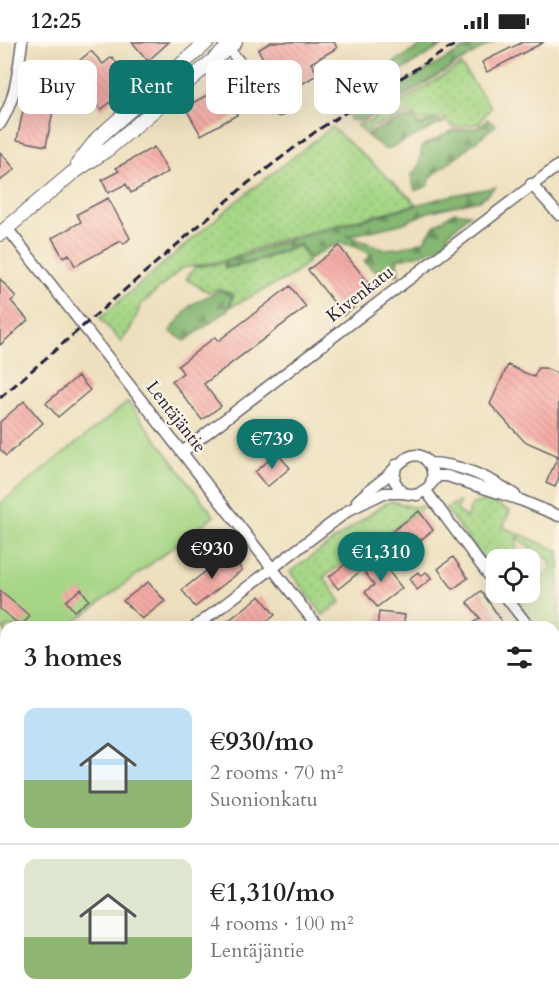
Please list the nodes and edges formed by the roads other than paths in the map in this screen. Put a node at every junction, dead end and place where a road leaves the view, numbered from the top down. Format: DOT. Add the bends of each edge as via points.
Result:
graph roads {
  1 [pos="22,42"];
  2 [pos="207,42"];
  3 [pos="230,43"];
  4 [pos="239,60"];
  5 [pos="0,124"];
  6 [pos="559,165"];
  7 [pos="71,174"];
  8 [pos="531,184"];
  9 [pos="559,215"];
  10 [pos="4,231"];
  11 [pos="182,452"];
  12 [pos="428,463"];
  13 [pos="396,465"];
  14 [pos="429,487"];
  15 [pos="402,492"];
  16 [pos="523,501"];
  17 [pos="349,510"];
  18 [pos="559,516"];
  19 [pos="273,568"];
  20 [pos="486,570"];
  21 [pos="510,603"];
  22 [pos="203,621"];
  23 [pos="313,621"];
  24 [pos="524,621"];
  1 -- 5 [label="street" via="16,85 9,110"];
  2 -- 7 [label="main road" via="98,138"];
  3 -- 4 [label="street"];
  3 -- 7 [label="main road" via="108,149"];
  6 -- 8 [label="street, Kivenkatu"];
  7 -- 10 [label="main road"];
  8 -- 9 [label="street"];
  8 -- 11 [label="street, Kivenkatu"];
  10 -- 11 [label="street, Lentäjäntie"];
  11 -- 19 [label="street, Lentäjäntie"];
  12 -- 13 [label="street" via="409,456"];
  12 -- 14 [label="street" via="433,472"];
  12 -- 16 [label="street" via="463,469"];
  13 -- 15 [label="street" via="394,480"];
  13 -- 17 [label="street"];
  14 -- 15 [label="street" via="417,495"];
  14 -- 16 [label="street" via="438,476 447,476"];
  14 -- 20 [label="street"];
  15 -- 17 [label="street" via="384,493"];
  16 -- 18 [label="street"];
  17 -- 19 [label="street"];
  19 -- 22 [label="street"];
  19 -- 23 [label="street, Lentäjäntie"];
  21 -- 24 [label="street"];
}
